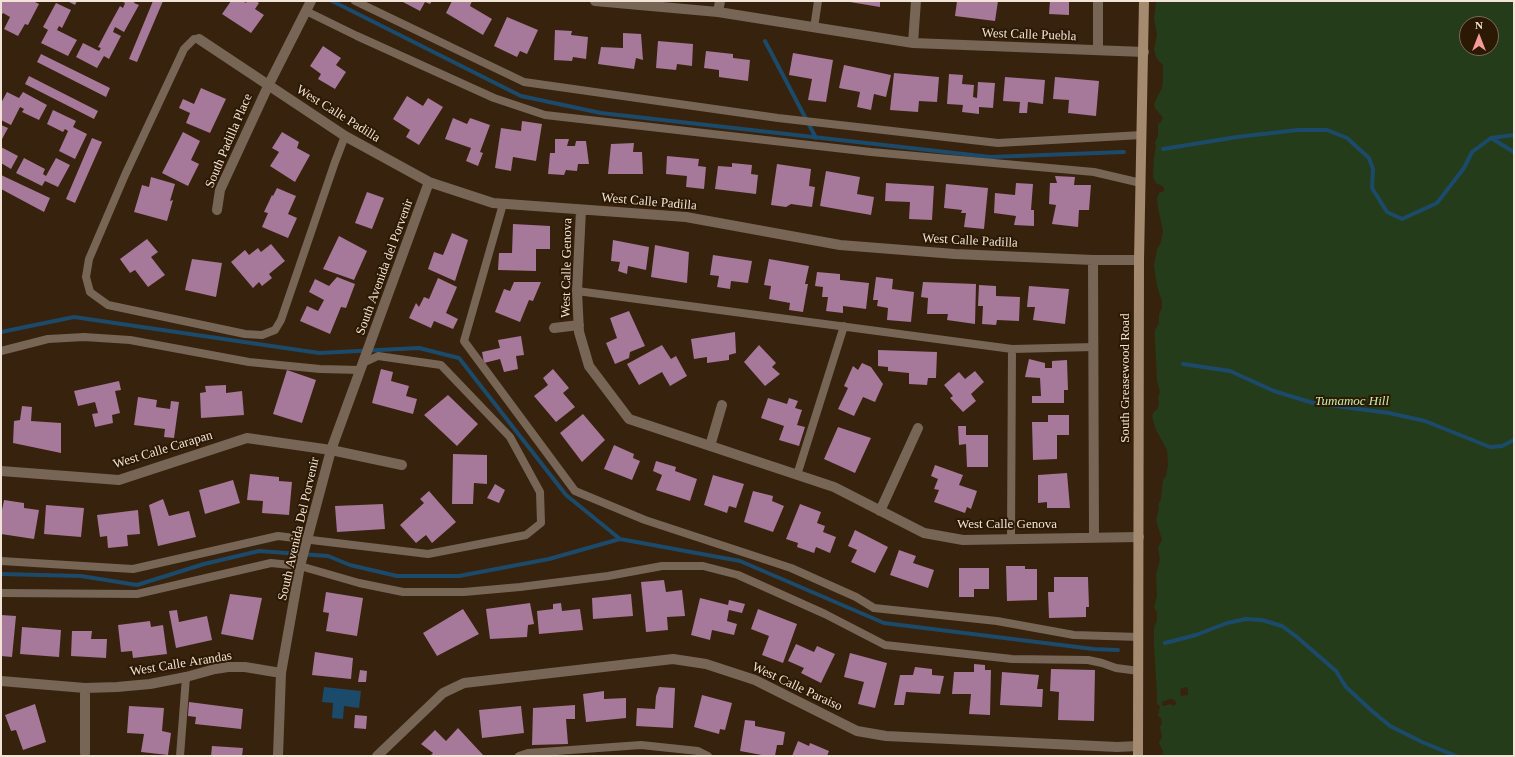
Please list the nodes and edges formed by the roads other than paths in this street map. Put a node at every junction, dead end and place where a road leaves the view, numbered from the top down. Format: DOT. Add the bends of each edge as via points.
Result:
graph roads {
  1 [pos="311,1"];
  2 [pos="355,1"];
  3 [pos="595,1"];
  4 [pos="720,1"];
  5 [pos="818,1"];
  6 [pos="916,1"];
  7 [pos="1098,1"];
  8 [pos="1144,1"];
  9 [pos="630,3"];
  10 [pos="306,11"];
  11 [pos="718,12"];
  12 [pos="814,28"];
  13 [pos="199,39"];
  14 [pos="913,43"];
  15 [pos="1098,50"];
  16 [pos="1144,52"];
  17 [pos="269,84"];
  18 [pos="1142,135"];
  19 [pos="345,136"];
  20 [pos="429,182"];
  21 [pos="1141,183"];
  22 [pos="503,204"];
  23 [pos="218,210"];
  24 [pos="581,210"];
  25 [pos="1093,260"];
  26 [pos="1139,260"];
  27 [pos="577,291"];
  28 [pos="578,325"];
  29 [pos="844,326"];
  30 [pos="554,328"];
  31 [pos="1094,348"];
  32 [pos="1012,349"];
  33 [pos="1,351"];
  34 [pos="363,364"];
  35 [pos="722,405"];
  36 [pos="918,428"];
  37 [pos="710,446"];
  38 [pos="331,450"];
  39 [pos="402,465"];
  40 [pos="1,471"];
  41 [pos="797,475"];
  42 [pos="880,511"];
  43 [pos="1094,537"];
  44 [pos="1139,537"];
  45 [pos="1011,539"];
  46 [pos="307,540"];
  47 [pos="1,561"];
  48 [pos="300,566"];
  49 [pos="1,593"];
  50 [pos="1139,636"];
  51 [pos="1139,671"];
  52 [pos="281,673"];
  53 [pos="186,677"];
  54 [pos="1,681"];
  55 [pos="85,688"];
  56 [pos="1138,751"];
  57 [pos="85,753"];
  58 [pos="180,756"];
  59 [pos="278,756"];
  60 [pos="376,756"];
  61 [pos="519,756"];
  62 [pos="708,756"];
  1 -- 10 [label="street"];
  2 -- 18 [label="lane" via="524,82 778,118 998,142"];
  3 -- 9 [label="street, West Calle Puebla"];
  4 -- 11 [label="street"];
  5 -- 12 [label="lane"];
  6 -- 14 [label="street"];
  7 -- 15 [label="street"];
  8 -- 16 [label="main road, South Greasewood Road"];
  9 -- 11 [label="street, West Calle Puebla"];
  10 -- 17 [label="street"];
  10 -- 21 [label="lane" via="494,98 545,115 870,152 1094,172"];
  11 -- 12 [label="street, West Calle Puebla"];
  12 -- 14 [label="street, West Calle Puebla"];
  13 -- 17 [label="street, West Calle Padilla"];
  13 -- 19 [label="lane" via="184,49 89,259 86,277 90,292 108,305 245,334 262,335 275,330 281,320"];
  14 -- 15 [label="street, West Calle Puebla"];
  15 -- 16 [label="street, West Calle Puebla"];
  16 -- 18 [label="main road, South Greasewood Road"];
  17 -- 19 [label="street, West Calle Padilla"];
  17 -- 23 [label="street, South Padilla Place" via="220,190"];
  18 -- 21 [label="main road, South Greasewood Road"];
  19 -- 20 [label="street, West Calle Padilla"];
  20 -- 22 [label="street, West Calle Padilla"];
  20 -- 34 [label="street, South Avenida del Porvenir"];
  21 -- 26 [label="main road, South Greasewood Road"];
  22 -- 24 [label="street, West Calle Padilla"];
  22 -- 50 [label="lane" via="464,341 575,491 645,520 792,568 874,608 997,622 1074,635"];
  24 -- 25 [label="street, West Calle Padilla" via="686,217 840,245 955,254"];
  24 -- 27 [label="street, West Calle Genova"];
  25 -- 26 [label="street, West Calle Padilla"];
  25 -- 31 [label="street"];
  26 -- 44 [label="main road, South Greasewood Road"];
  27 -- 28 [label="street, West Calle Genova"];
  27 -- 29 [label="lane"];
  28 -- 30 [label="street"];
  28 -- 37 [label="street, West Calle Genova" via="589,366 629,419"];
  29 -- 32 [label="lane"];
  29 -- 41 [label="lane"];
  31 -- 32 [label="lane"];
  31 -- 43 [label="street"];
  32 -- 45 [label="lane"];
  33 -- 34 [label="lane" via="48,339 92,338 130,340 249,362 320,369"];
  34 -- 38 [label="street, South Avenida Del Porvenir"];
  34 -- 46 [label="lane" via="378,356 441,365 510,437 540,492 541,523 526,535 428,554"];
  35 -- 37 [label="street"];
  36 -- 42 [label="street"];
  37 -- 41 [label="street, West Calle Genova"];
  38 -- 39 [label="street, South Avenida del Porvenir"];
  38 -- 40 [label="street, West Calle Carapan" via="247,438 119,480"];
  38 -- 46 [label="street, South Avenida Del Porvenir"];
  41 -- 42 [label="street, West Calle Genova" via="834,487"];
  42 -- 45 [label="street, West Calle Genova" via="924,533 963,540"];
  43 -- 44 [label="street, West Calle Genova"];
  43 -- 45 [label="street, West Calle Genova"];
  44 -- 50 [label="main road, South Greasewood Road"];
  46 -- 47 [label="lane" via="278,536 133,569"];
  46 -- 48 [label="street, South Avenida Del Porvenir"];
  48 -- 49 [label="lane" via="271,562 137,594"];
  48 -- 51 [label="lane" via="359,583 403,592 464,592 608,576 662,566 704,566 738,574 885,645 1012,659 1088,660"];
  48 -- 52 [label="street, South Avenida Del Porvenir"];
  50 -- 51 [label="main road, South Greasewood Road"];
  51 -- 56 [label="main road, South Greasewood Road"];
  52 -- 53 [label="street, West Calle Arandas" via="228,667"];
  52 -- 59 [label="street, South Avenida Del Porvenir"];
  53 -- 55 [label="street, West Calle Arandas" via="150,684"];
  53 -- 58 [label="lane"];
  54 -- 55 [label="street, West Calle Arandas"];
  55 -- 57 [label="street"];
  56 -- 60 [label="street, West Calle Paraiso" via="1117,747 886,736 857,731 755,680 706,664 673,659 464,683 443,693"];
  61 -- 62 [label="lane" via="528,753 641,745 698,751"];
}
